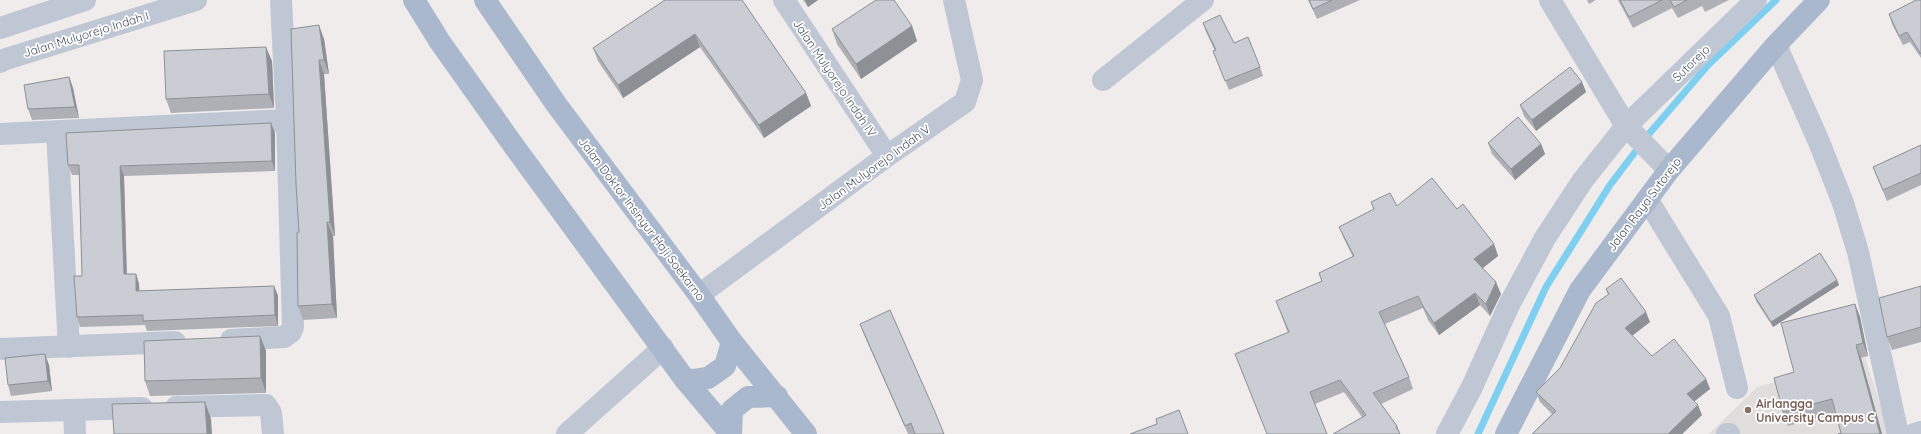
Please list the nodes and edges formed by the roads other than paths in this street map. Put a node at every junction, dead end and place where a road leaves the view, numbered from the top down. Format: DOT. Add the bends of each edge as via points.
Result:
graph roads {
  1 [pos="85,0"];
  2 [pos="196,0"];
  3 [pos="281,0"];
  4 [pos="414,0"];
  5 [pos="485,0"];
  6 [pos="784,0"];
  7 [pos="954,0"];
  8 [pos="1203,0"];
  9 [pos="1550,0"];
  10 [pos="1756,0"];
  11 [pos="1819,0"];
  12 [pos="64,7"];
  13 [pos="0,28"];
  14 [pos="72,38"];
  15 [pos="1776,45"];
  16 [pos="0,62"];
  17 [pos="1103,80"];
  18 [pos="287,120"];
  19 [pos="1629,130"];
  20 [pos="57,132"];
  21 [pos="0,134"];
  22 [pos="887,156"];
  23 [pos="1663,164"];
  24 [pos="1647,199"];
  25 [pos="699,295"];
  26 [pos="732,342"];
  27 [pos="69,347"];
  28 [pos="663,348"];
  29 [pos="0,349"];
  30 [pos="686,381"];
  31 [pos="1737,388"];
  32 [pos="777,396"];
  33 [pos="74,410"];
  34 [pos="0,412"];
  35 [pos="1921,432"];
  36 [pos="75,434"];
  37 [pos="273,434"];
  38 [pos="567,434"];
  39 [pos="731,434"];
  40 [pos="806,434"];
  41 [pos="1447,434"];
  42 [pos="1506,434"];
  43 [pos="1898,434"];
  44 [pos="1914,434"];
  1 -- 12 [label="street"];
  2 -- 14 [label="street, Jalan Mulyorejo Indah I"];
  3 -- 18 [label="street"];
  4 -- 28 [label="main road" via="440,42 511,142"];
  5 -- 25 [label="main road, Jalan Doktor Insinyur Haji Soekarno" via="556,104"];
  6 -- 22 [label="street, Jalan Mulyorejo Indah IV"];
  7 -- 22 [label="street, Jalan Mulyorejo Indah V" via="972,80 965,102"];
  8 -- 17 [label="street"];
  9 -- 19 [label="street"];
  10 -- 19 [label="street, Sutorejo"];
  11 -- 15 [label="main road, Jalan Raya Sutorejo"];
  12 -- 13 [label="street"];
  12 -- 14 [label="street"];
  14 -- 16 [label="street, Jalan Mulyorejo Indah I"];
  15 -- 23 [label="main road, Jalan Raya Sutorejo"];
  15 -- 43 [label="street" via="1843,203 1858,252"];
  18 -- 20 [label="street"];
  18 -- 27 [label="street" via="292,332 284,337"];
  19 -- 23 [label="street"];
  19 -- 41 [label="street, Sutorejo" via="1583,180 1545,238 1509,305 1471,389"];
  20 -- 21 [label="street"];
  20 -- 27 [label="street"];
  22 -- 25 [label="street, Jalan Mulyorejo Indah V"];
  23 -- 24 [label="main road, Jalan Raya Sutorejo"];
  24 -- 31 [label="street" via="1719,316"];
  24 -- 42 [label="main road, Jalan Raya Sutorejo" via="1580,290"];
  25 -- 26 [label="main road, Jalan Doktor Insinyur Haji Soekarno"];
  26 -- 30 [label="main road" via="725,366 708,378"];
  26 -- 32 [label="main road, Jalan Doktor Insinyur Haji Soekarno"];
  27 -- 29 [label="street"];
  28 -- 30 [label="main road"];
  28 -- 38 [label="street"];
  30 -- 39 [label="main road"];
  32 -- 39 [label="main road" via="748,397 732,410"];
  32 -- 40 [label="main road, Jalan Doktor Insinyur Haji Soekarno"];
  33 -- 34 [label="street"];
  33 -- 36 [label="street"];
  33 -- 37 [label="street" via="266,405 271,413"];
  35 -- 44 [label="street"];
}
